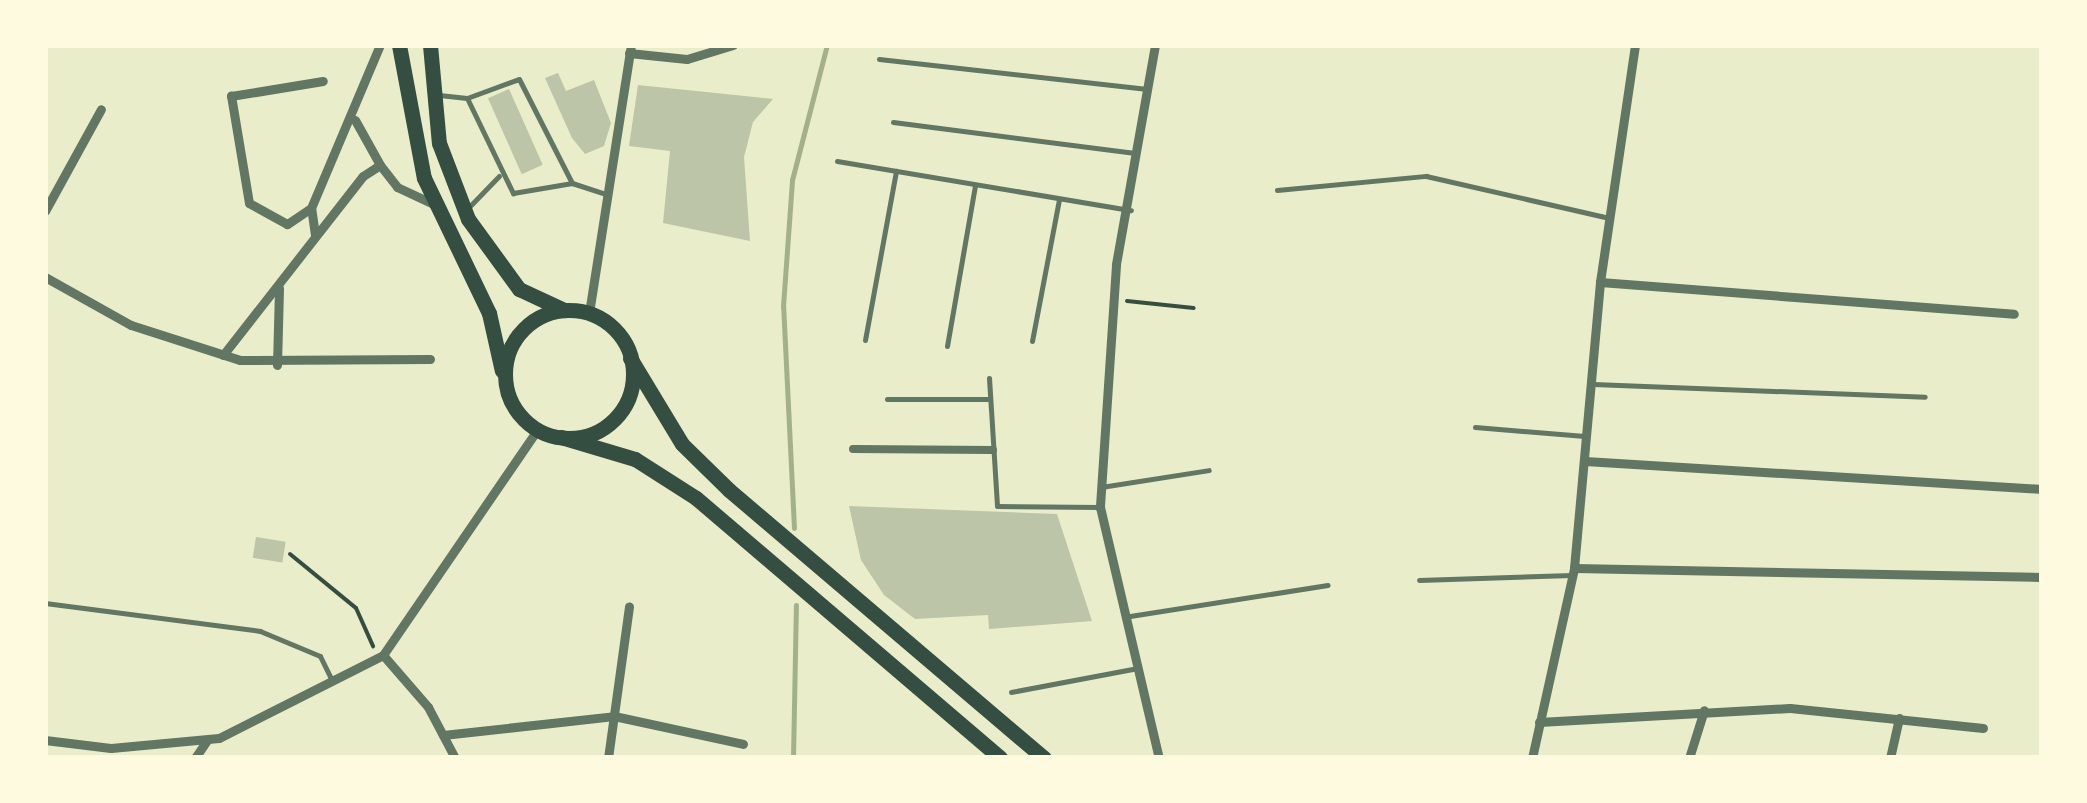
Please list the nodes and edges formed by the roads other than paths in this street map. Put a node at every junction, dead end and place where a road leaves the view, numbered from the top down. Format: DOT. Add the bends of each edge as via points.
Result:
graph roads {
  1 [pos="380,45"];
  2 [pos="399,45"];
  3 [pos="430,45"];
  4 [pos="733,45"];
  5 [pos="1155,45"];
  6 [pos="1635,45"];
  7 [pos="630,49"];
  8 [pos="879,59"];
  9 [pos="323,81"];
  10 [pos="1147,89"];
  11 [pos="432,91"];
  12 [pos="467,98"];
  13 [pos="101,109"];
  14 [pos="355,120"];
  15 [pos="893,122"];
  16 [pos="1136,153"];
  17 [pos="837,161"];
  18 [pos="380,165"];
  19 [pos="896,172"];
  20 [pos="498,176"];
  21 [pos="572,183"];
  22 [pos="975,185"];
  23 [pos="1277,190"];
  24 [pos="605,194"];
  25 [pos="1059,200"];
  26 [pos="433,204"];
  27 [pos="311,208"];
  28 [pos="1132,210"];
  29 [pos="45,211"];
  30 [pos="465,213"];
  31 [pos="1609,218"];
  32 [pos="315,235"];
  33 [pos="45,277"];
  34 [pos="1600,282"];
  35 [pos="279,287"];
  36 [pos="564,310"];
  37 [pos="589,313"];
  38 [pos="2014,314"];
  39 [pos="865,340"];
  40 [pos="1032,341"];
  41 [pos="947,346"];
  42 [pos="224,355"];
  43 [pos="630,358"];
  44 [pos="430,359"];
  45 [pos="278,365"];
  46 [pos="989,378"];
  47 [pos="1593,384"];
  48 [pos="508,391"];
  49 [pos="1925,397"];
  50 [pos="886,398"];
  51 [pos="990,398"];
  52 [pos="1474,427"];
  53 [pos="538,430"];
  54 [pos="1588,436"];
  55 [pos="561,437"];
  56 [pos="853,449"];
  57 [pos="993,450"];
  58 [pos="1585,461"];
  59 [pos="1209,470"];
  60 [pos="1101,487"];
  61 [pos="2042,489"];
  62 [pos="1100,507"];
  63 [pos="1573,571"];
  64 [pos="2042,577"];
  65 [pos="1419,580"];
  66 [pos="1328,586"];
  67 [pos="45,604"];
  68 [pos="629,606"];
  69 [pos="1130,616"];
  70 [pos="383,655"];
  71 [pos="1141,667"];
  72 [pos="333,682"];
  73 [pos="1011,692"];
  74 [pos="1704,710"];
  75 [pos="614,716"];
  76 [pos="1899,718"];
  77 [pos="1539,722"];
  78 [pos="1983,728"];
  79 [pos="443,734"];
  80 [pos="45,740"];
  81 [pos="206,740"];
  82 [pos="743,744"];
  83 [pos="195,758"];
  84 [pos="454,758"];
  85 [pos="608,758"];
  86 [pos="1000,758"];
  87 [pos="1044,758"];
  88 [pos="1159,758"];
  89 [pos="1532,758"];
  90 [pos="1689,758"];
  91 [pos="1890,758"];
  1 -- 14 [label="street"];
  2 -- 26 [label="main road" via="408,126"];
  3 -- 11 [label="main road"];
  4 -- 7 [label="street" via="686,59"];
  5 -- 10 [label="street"];
  6 -- 31 [label="street"];
  7 -- 24 [label="street"];
  8 -- 10 [label="lane"];
  9 -- 27 [label="street" via="231,96 249,203 287,224"];
  10 -- 16 [label="street"];
  11 -- 12 [label="lane"];
  11 -- 30 [label="main road"];
  12 -- 20 [label="lane"];
  12 -- 21 [label="lane" via="519,79"];
  13 -- 29 [label="street"];
  14 -- 18 [label="street"];
  14 -- 27 [label="street"];
  15 -- 16 [label="lane"];
  16 -- 28 [label="street"];
  17 -- 19 [label="lane"];
  18 -- 26 [label="street" via="397,187"];
  18 -- 32 [label="street"];
  19 -- 22 [label="lane"];
  19 -- 39 [label="lane"];
  20 -- 21 [label="lane" via="524,196"];
  20 -- 30 [label="lane"];
  21 -- 24 [label="lane"];
  22 -- 25 [label="lane"];
  22 -- 41 [label="lane"];
  23 -- 31 [label="lane" via="1426,176"];
  24 -- 37 [label="street"];
  25 -- 28 [label="lane"];
  25 -- 40 [label="lane"];
  26 -- 48 [label="main road" via="489,314"];
  27 -- 32 [label="street"];
  28 -- 60 [label="street" via="1112,300"];
  30 -- 36 [label="main road" via="519,288"];
  31 -- 34 [label="street"];
  32 -- 35 [label="street"];
  33 -- 42 [label="street" via="131,325"];
  34 -- 38 [label="street"];
  34 -- 47 [label="street"];
  35 -- 42 [label="street"];
  35 -- 45 [label="street"];
  36 -- 37 [label="main road"];
  36 -- 48 [label="main road" via="520,332 508,354"];
  37 -- 43 [label="main road" via="620,335"];
  42 -- 45 [label="street"];
  43 -- 55 [label="main road" via="632,383 616,416 597,431"];
  43 -- 87 [label="main road" via="694,456"];
  44 -- 45 [label="street"];
  46 -- 51 [label="lane"];
  47 -- 49 [label="lane"];
  47 -- 54 [label="street"];
  48 -- 53 [label="main road"];
  50 -- 51 [label="lane"];
  51 -- 57 [label="lane"];
  52 -- 54 [label="lane"];
  53 -- 55 [label="main road"];
  53 -- 70 [label="street"];
  54 -- 58 [label="street"];
  55 -- 86 [label="main road" via="635,459 696,498"];
  56 -- 57 [label="street"];
  57 -- 62 [label="lane" via="997,506"];
  58 -- 61 [label="street"];
  58 -- 63 [label="street"];
  59 -- 60 [label="lane"];
  60 -- 62 [label="street"];
  62 -- 69 [label="street"];
  63 -- 64 [label="street"];
  63 -- 65 [label="lane"];
  63 -- 77 [label="street"];
  66 -- 69 [label="lane"];
  67 -- 72 [label="lane" via="260,631 320,656"];
  68 -- 75 [label="street"];
  69 -- 71 [label="street"];
  70 -- 72 [label="street"];
  70 -- 79 [label="street"];
  71 -- 73 [label="lane"];
  71 -- 88 [label="street"];
  72 -- 81 [label="street"];
  74 -- 76 [label="street"];
  74 -- 77 [label="street"];
  74 -- 90 [label="street"];
  75 -- 79 [label="street"];
  75 -- 82 [label="street"];
  75 -- 85 [label="street"];
  76 -- 78 [label="street"];
  76 -- 91 [label="street"];
  77 -- 89 [label="street"];
  79 -- 84 [label="street"];
  80 -- 81 [label="street" via="112,748"];
  81 -- 83 [label="street"];
}
